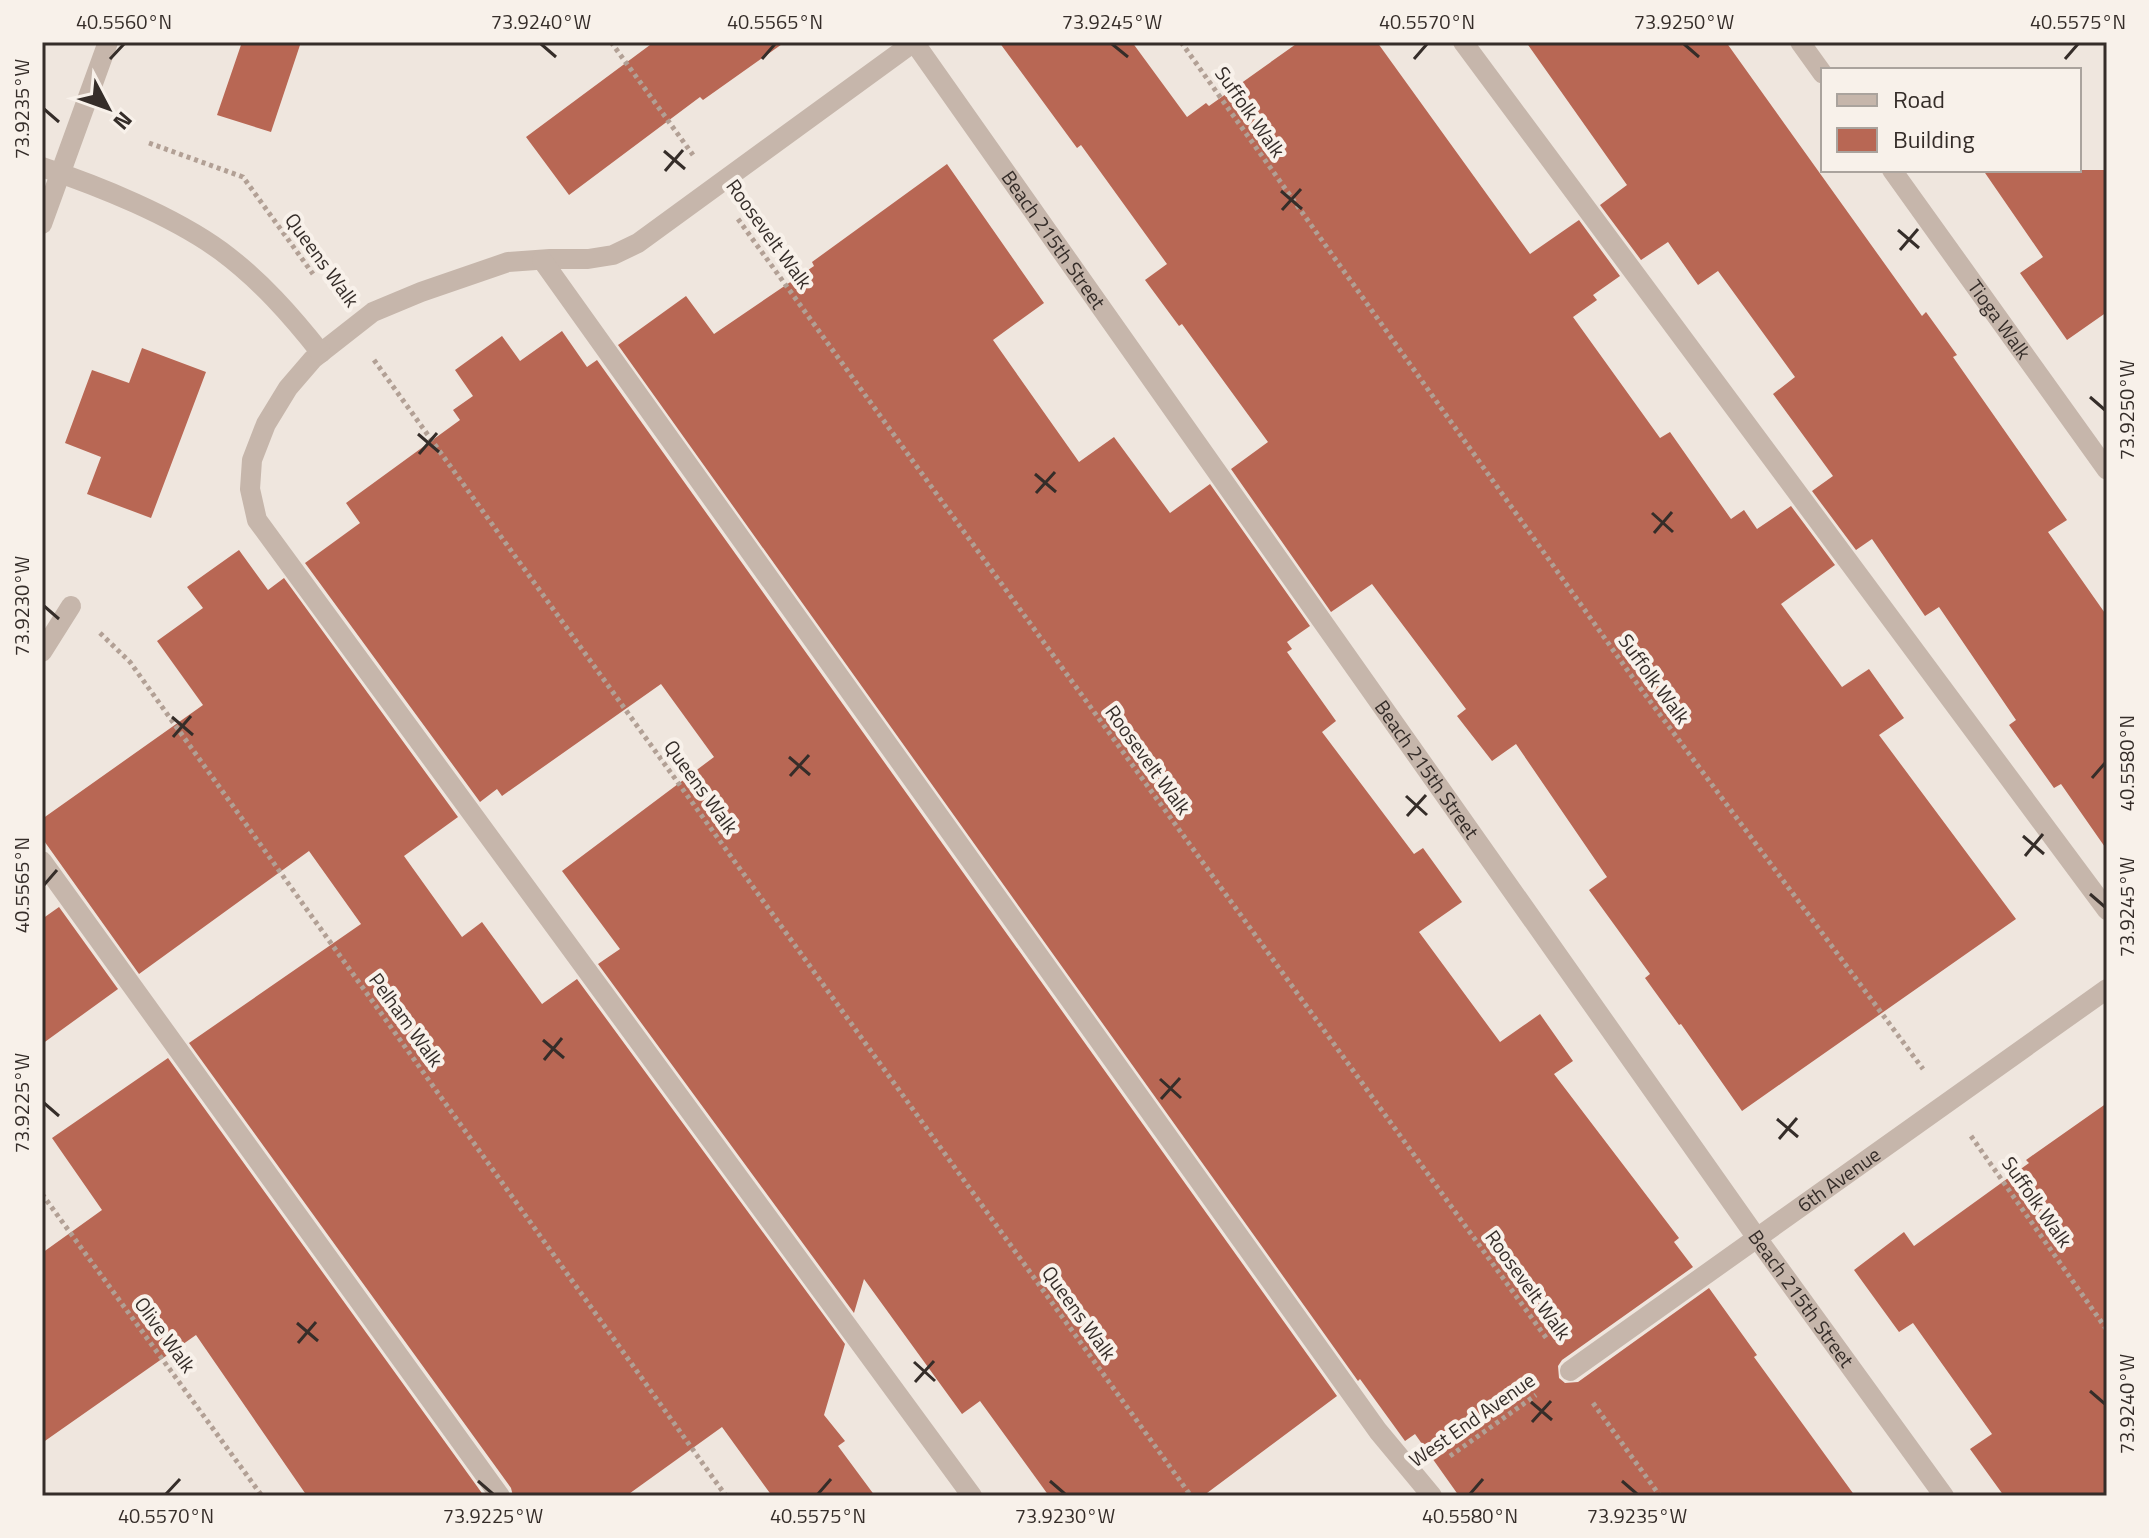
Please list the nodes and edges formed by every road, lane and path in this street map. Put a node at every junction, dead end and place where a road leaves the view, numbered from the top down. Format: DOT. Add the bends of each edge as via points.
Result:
graph roads {
  1 [pos="108,42"];
  2 [pos="611,42"];
  3 [pos="914,42"];
  4 [pos="1181,42"];
  5 [pos="1463,42"];
  6 [pos="1800,42"];
  7 [pos="1821,71"];
  8 [pos="149,143"];
  9 [pos="51,170"];
  10 [pos="1893,172"];
  11 [pos="715,187"];
  12 [pos="42,224"];
  13 [pos="542,260"];
  14 [pos="352,329"];
  15 [pos="321,353"];
  16 [pos="2107,470"];
  17 [pos="71,606"];
  18 [pos="42,652"];
  19 [pos="42,861"];
  20 [pos="2107,910"];
  21 [pos="2107,989"];
  22 [pos="1948,1103"];
  23 [pos="42,1194"];
  24 [pos="1757,1238"];
  25 [pos="2107,1330"];
  26 [pos="1570,1371"];
  27 [pos="1418,1478"];
  28 [pos="262,1496"];
  29 [pos="500,1496"];
  30 [pos="726,1496"];
  31 [pos="972,1496"];
  32 [pos="1191,1496"];
  33 [pos="1432,1496"];
  34 [pos="1660,1496"];
  35 [pos="1944,1496"];
  1 -- 9 [label="street"];
  2 -- 11 [label="path, Roosevelt Walk"];
  3 -- 11 [label="street"];
  3 -- 24 [label="street, Beach 215th Street"];
  4 -- 22 [label="path, Suffolk Walk" via="1638,685"];
  5 -- 20 [label="street"];
  6 -- 7 [label="street"];
  8 -- 14 [label="path, Queens Walk" via="243,177"];
  9 -- 12 [label="street"];
  9 -- 15 [label="street" via="168,219 220,251 268,291"];
  10 -- 16 [label="street, Tioga Walk"];
  11 -- 13 [label="street" via="613,255"];
  11 -- 26 [label="path, Roosevelt Walk"];
  13 -- 14 [label="street" via="508,262 421,292 373,312"];
  13 -- 27 [label="street" via="1368,1418"];
  14 -- 15 [label="street"];
  14 -- 32 [label="path, Queens Walk"];
  15 -- 31 [label="street" via="288,388 252,460 250,489 257,520"];
  17 -- 18 [label="street"];
  17 -- 30 [label="path, Pelham Walk" via="130,662"];
  19 -- 29 [label="street"];
  21 -- 22 [label="street, 6th Avenue"];
  22 -- 24 [label="street, 6th Avenue"];
  22 -- 25 [label="path, Suffolk Walk"];
  23 -- 28 [label="path, Olive Walk"];
  24 -- 26 [label="street, 6th Avenue"];
  24 -- 35 [label="street, Beach 215th Street"];
  26 -- 27 [label="path, West End Avenue"];
  26 -- 34 [label="path, Roosevelt Walk"];
  27 -- 33 [label="street"];
}
